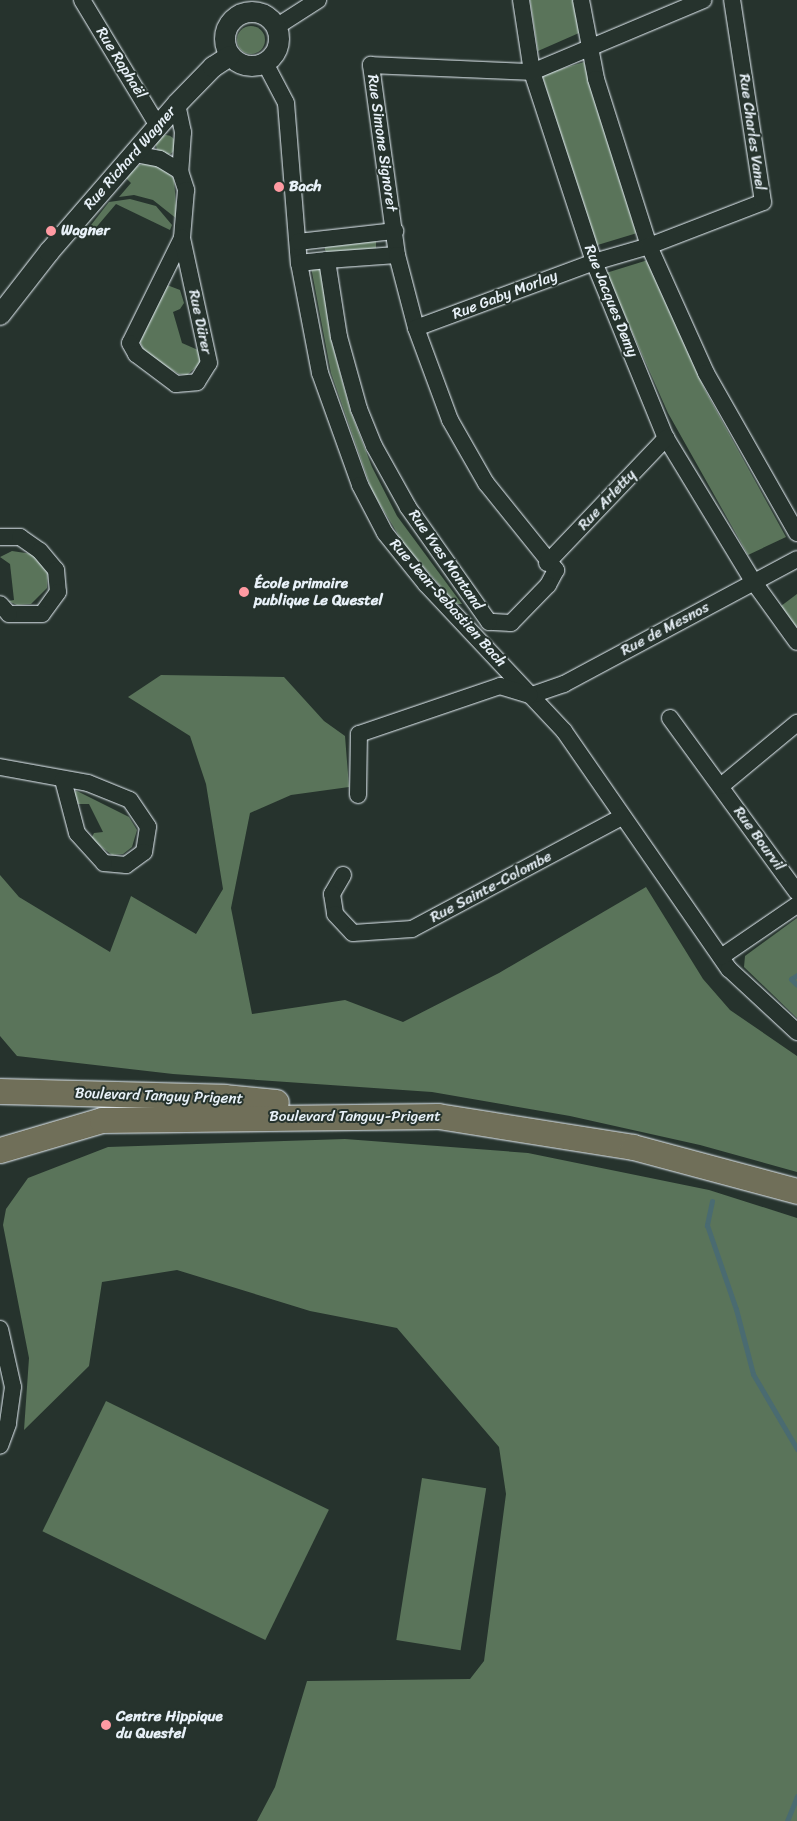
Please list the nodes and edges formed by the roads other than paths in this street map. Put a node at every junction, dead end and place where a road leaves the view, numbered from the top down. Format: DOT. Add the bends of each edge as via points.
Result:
graph roads {
  1 [pos="82,0"];
  2 [pos="318,0"];
  3 [pos="521,0"];
  4 [pos="581,0"];
  5 [pos="703,0"];
  6 [pos="732,0"];
  7 [pos="236,7"];
  8 [pos="276,27"];
  9 [pos="589,48"];
  10 [pos="230,56"];
  11 [pos="265,63"];
  12 [pos="532,72"];
  13 [pos="177,104"];
  14 [pos="158,126"];
  15 [pos="135,154"];
  16 [pos="180,171"];
  17 [pos="395,231"];
  18 [pos="182,238"];
  19 [pos="298,242"];
  20 [pos="649,246"];
  21 [pos="397,254"];
  22 [pos="328,260"];
  23 [pos="594,262"];
  24 [pos="299,263"];
  25 [pos="0,315"];
  26 [pos="416,328"];
  27 [pos="666,438"];
  28 [pos="797,533"];
  29 [pos="0,537"];
  30 [pos="797,558"];
  31 [pos="548,563"];
  32 [pos="753,581"];
  33 [pos="0,604"];
  34 [pos="797,642"];
  35 [pos="532,695"];
  36 [pos="670,718"];
  37 [pos="797,723"];
  38 [pos="0,767"];
  39 [pos="63,780"];
  40 [pos="721,786"];
  41 [pos="358,795"];
  42 [pos="622,817"];
  43 [pos="343,875"];
  44 [pos="797,892"];
  45 [pos="797,905"];
  46 [pos="721,957"];
  47 [pos="797,1032"];
  48 [pos="0,1091"];
  49 [pos="438,1116"];
  50 [pos="0,1150"];
  51 [pos="797,1190"];
  52 [pos="0,1329"];
  53 [pos="0,1446"];
  1 -- 14 [label="street, Rue Raphaël"];
  2 -- 8 [label="street"];
  3 -- 12 [label="street, Rue Jacques Demy"];
  4 -- 9 [label="street"];
  5 -- 9 [label="street"];
  6 -- 20 [label="street, Rue Charles Vanel" via="763,202"];
  7 -- 8 [label="street" via="264,14"];
  7 -- 10 [label="street" via="226,29 226,48"];
  8 -- 11 [label="street" via="279,43"];
  9 -- 12 [label="street"];
  9 -- 20 [label="street"];
  10 -- 11 [label="street" via="246,66"];
  10 -- 13 [label="street, Rue Richard Wagner" via="213,67"];
  11 -- 19 [label="street, Rue Jean-Sebastien Bach" via="286,103"];
  12 -- 17 [label="street, Rue Simone Signoret" via="372,66"];
  12 -- 23 [label="street, Rue Jacques Demy"];
  13 -- 14 [label="street, Rue Richard Wagner"];
  13 -- 16 [label="street, Rue Dürer" via="183,132"];
  14 -- 15 [label="street, Rue Richard Wagner"];
  15 -- 16 [label="street" via="160,159"];
  15 -- 25 [label="street, Rue Richard Wagner" via="49,252"];
  16 -- 18 [label="street, Rue Dürer" via="186,190"];
  17 -- 19 [label="street, Rue Simone Signoret"];
  17 -- 21 [label="street, Rue Simone Signoret"];
  18 -- 18 [label="street, Rue Dürer" via="209,363 197,382 176,384 136,354 130,343"];
  19 -- 24 [label="street, Rue Jean-Sebastien Bach"];
  20 -- 23 [label="street, Rue Gaby Morlay"];
  20 -- 28 [label="street" via="706,373"];
  21 -- 22 [label="street"];
  21 -- 26 [label="street"];
  22 -- 24 [label="street"];
  22 -- 31 [label="street, Rue Yves Montand" via="339,337 359,409 374,446 408,507 490,622 511,623 548,585 556,570"];
  23 -- 26 [label="street, Rue Gaby Morlay"];
  23 -- 27 [label="street, Rue Jacques Demy"];
  24 -- 35 [label="street, Rue Jean-Sebastien Bach" via="320,373 360,485 385,533 426,584"];
  26 -- 31 [label="street" via="450,420 486,483"];
  27 -- 31 [label="street, Rue Arletty"];
  27 -- 32 [label="street, Rue Jacques Demy"];
  29 -- 33 [label="street" via="20,537 40,551 56,570 58,592 42,614 10,614"];
  30 -- 32 [label="street, Rue de Mesnos"];
  32 -- 34 [label="street, Rue Jacques Demy"];
  32 -- 35 [label="street, Rue de Mesnos" via="564,684"];
  35 -- 41 [label="street" via="500,686 359,734"];
  35 -- 42 [label="street, Rue Jean-Sebastien Bach" via="564,731"];
  36 -- 40 [label="street, Rue Bourvil"];
  37 -- 40 [label="street"];
  38 -- 39 [label="street"];
  39 -- 39 [label="street" via="77,833 104,863 126,865 144,852 148,827 130,800 88,783"];
  40 -- 44 [label="street, Rue Bourvil"];
  42 -- 43 [label="street, Rue Sainte-Colombe" via="412,929 353,933 335,914 332,894"];
  42 -- 46 [label="street, Rue Jean-Sebastien Bach"];
  45 -- 46 [label="street"];
  46 -- 47 [label="street, Rue Jean-Sebastien Bach" via="758,999"];
  48 -- 49 [label="main road, Boulevard Tanguy Prigent" via="224,1097"];
  49 -- 50 [label="main road, Boulevard Tanguy-Prigent" via="102,1120"];
  49 -- 51 [label="main road, Boulevard Tanguy-Prigent" via="633,1147"];
  52 -- 53 [label="street" via="13,1387 8,1424"];
}
